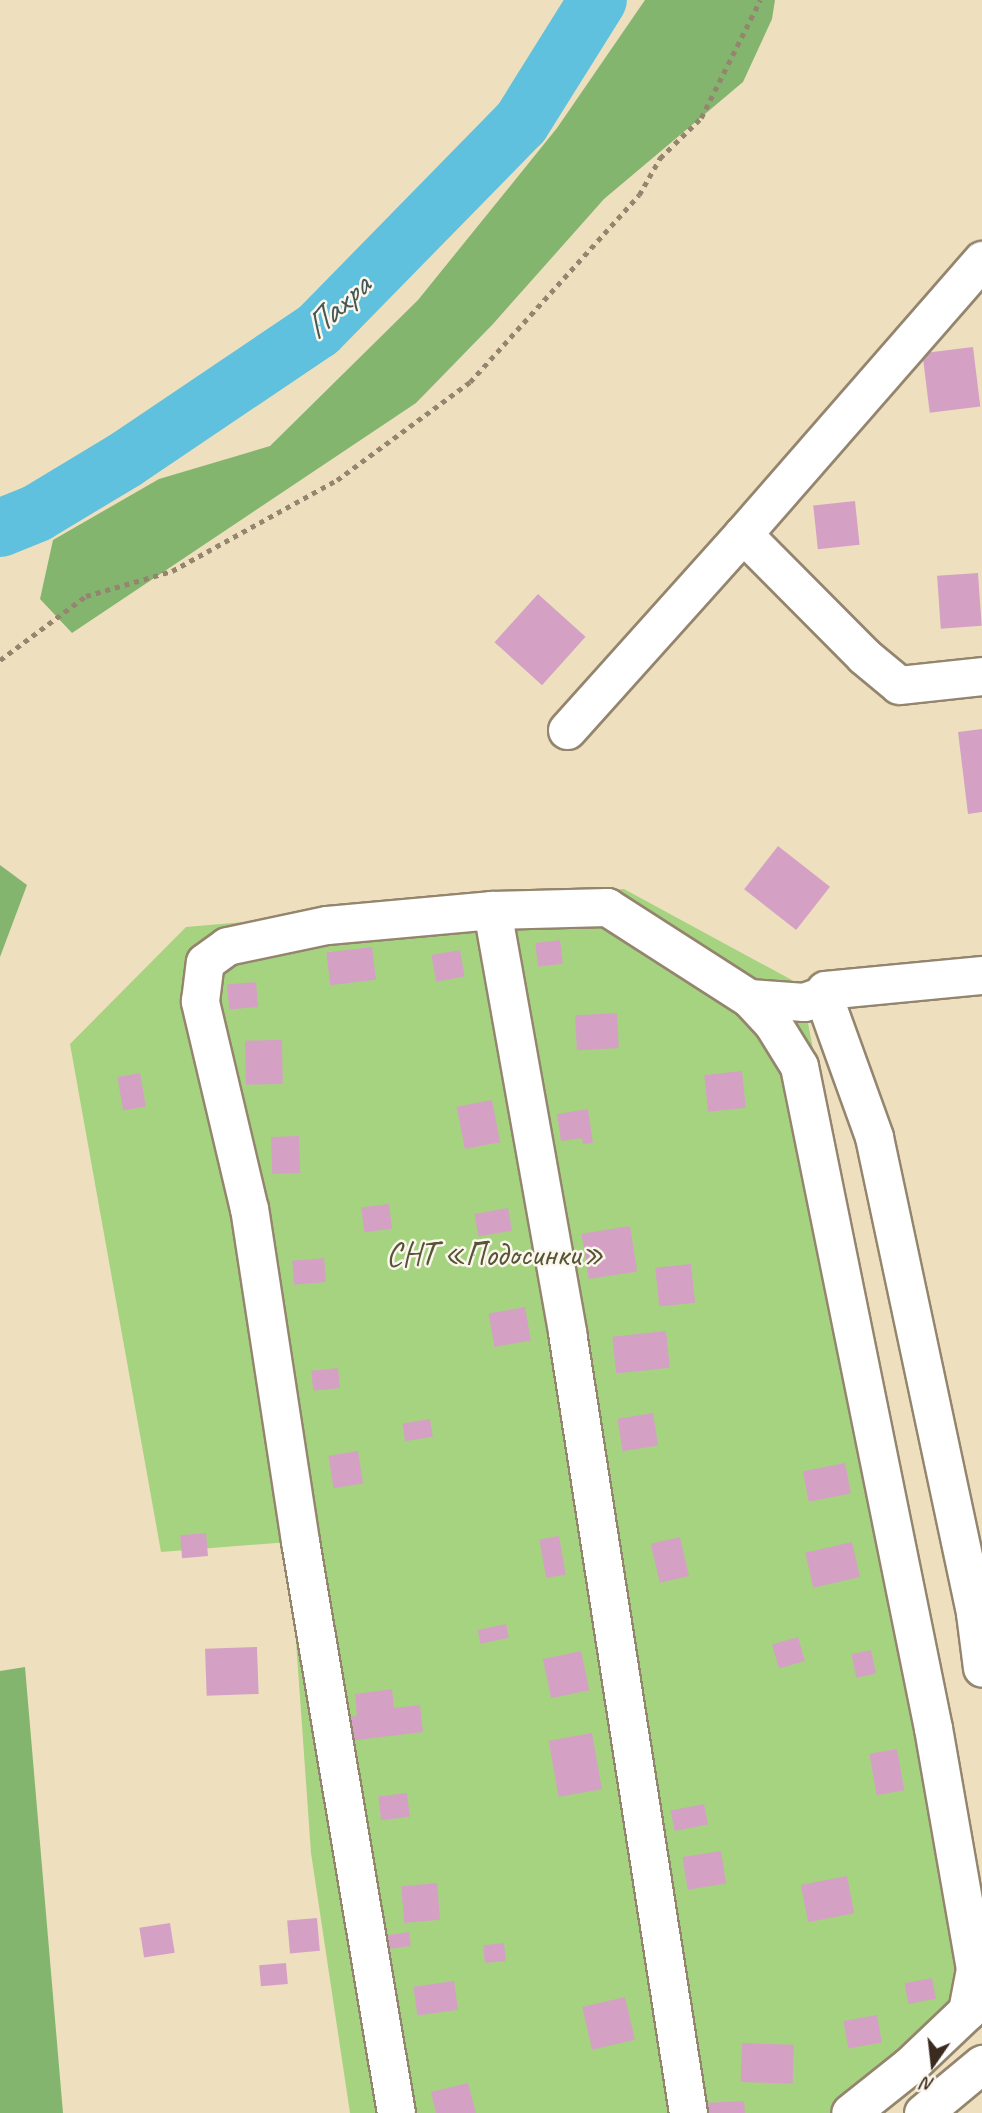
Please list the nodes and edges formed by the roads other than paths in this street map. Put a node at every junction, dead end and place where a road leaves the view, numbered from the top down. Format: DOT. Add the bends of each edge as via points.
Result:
graph roads {
  1 [pos="982,260"];
  2 [pos="743,534"];
  3 [pos="982,676"];
  4 [pos="567,730"];
  5 [pos="492,910"];
  6 [pos="982,975"];
  7 [pos="823,995"];
  8 [pos="750,998"];
  9 [pos="982,1668"];
  10 [pos="982,2064"];
  11 [pos="396,2113"];
  12 [pos="688,2113"];
  13 [pos="849,2113"];
  14 [pos="923,2113"];
  1 -- 2 [label="street"];
  2 -- 3 [label="street" via="864,656 899,685"];
  2 -- 4 [label="street"];
  5 -- 8 [label="street" via="607,906"];
  5 -- 11 [label="street" via="327,925 227,946 205,962 200,1001 249,1209"];
  5 -- 12 [label="street" via="567,1332"];
  6 -- 7 [label="street" via="825,990"];
  7 -- 8 [label="street" via="804,1002"];
  7 -- 9 [label="street" via="874,1137 975,1613"];
  8 -- 13 [label="street" via="799,1066 930,1715 975,1969 967,2011 909,2066"];
  10 -- 14 [label="street"];
}
